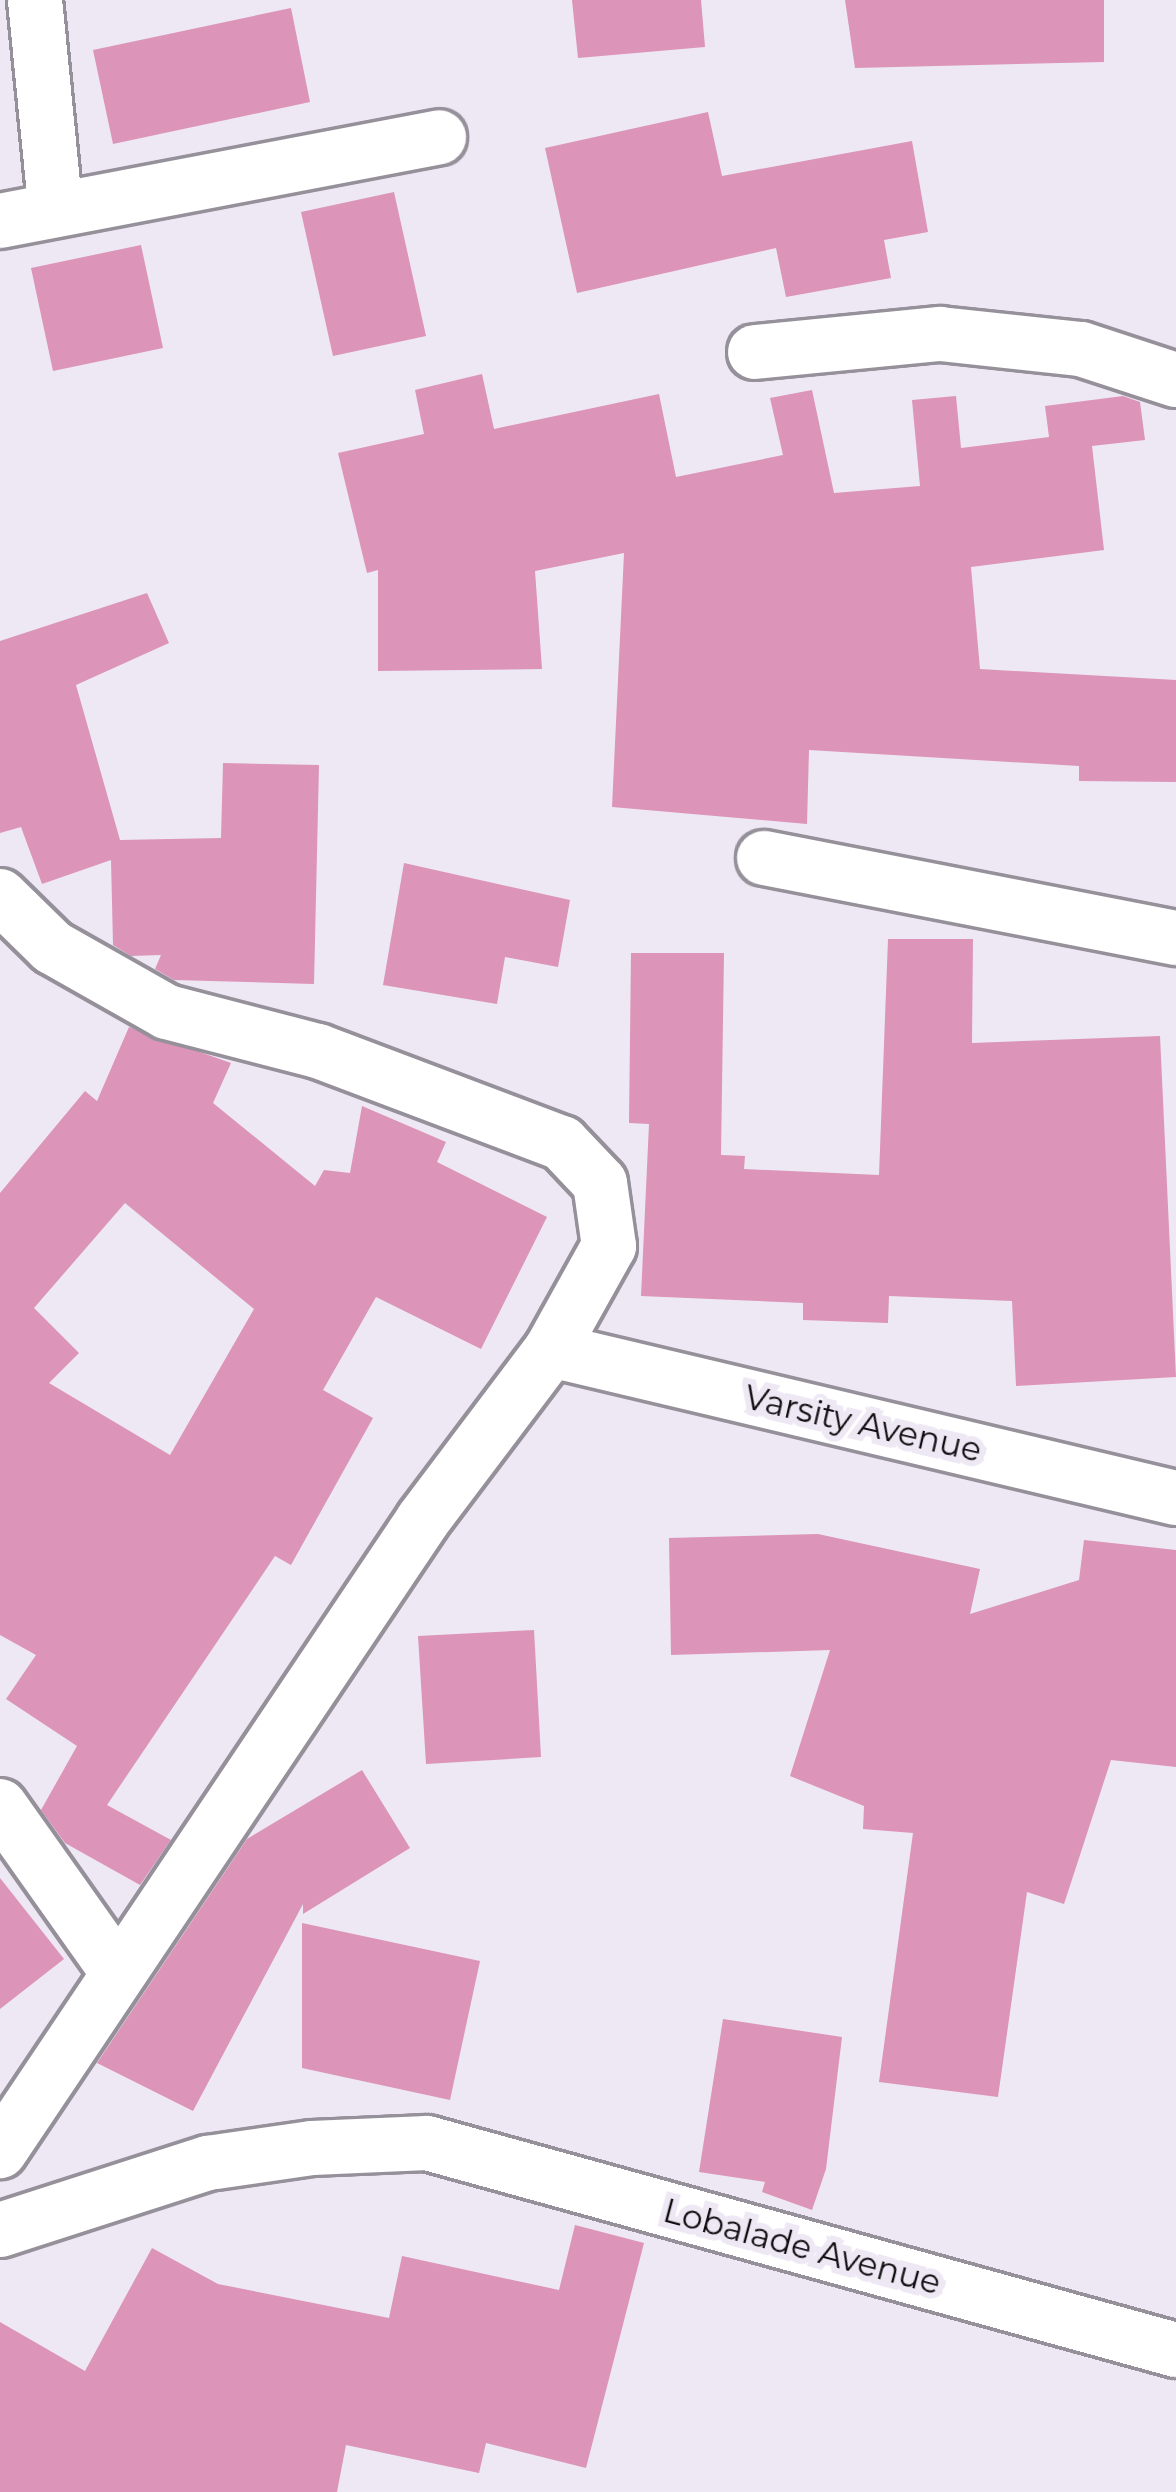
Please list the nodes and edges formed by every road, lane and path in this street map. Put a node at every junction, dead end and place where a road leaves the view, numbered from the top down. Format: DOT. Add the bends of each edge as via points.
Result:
graph roads {
  1 [pos="35,0"];
  2 [pos="439,137"];
  3 [pos="55,204"];
  4 [pos="0,221"];
  5 [pos="755,352"];
  6 [pos="1176,380"];
  7 [pos="764,858"];
  8 [pos="0,896"];
  9 [pos="1176,938"];
  10 [pos="551,1350"];
  11 [pos="1176,1498"];
  12 [pos="0,1806"];
  13 [pos="117,1970"];
  14 [pos="0,2151"];
  15 [pos="0,2230"];
  16 [pos="1176,2350"];
  1 -- 3 [label="street"];
  2 -- 3 [label="street"];
  3 -- 4 [label="street"];
  5 -- 6 [label="street" via="940,334 1081,349"];
  7 -- 9 [label="street"];
  8 -- 10 [label="street" via="52,947 167,1012 318,1051 562,1143 588,1163 600,1183 609,1246"];
  10 -- 11 [label="street, Varsity Avenue"];
  10 -- 13 [label="street" via="422,1520"];
  12 -- 13 [label="street"];
  13 -- 14 [label="street"];
  15 -- 16 [label="street, Lobalade Avenue" via="208,2163 312,2147 427,2144"];
}
